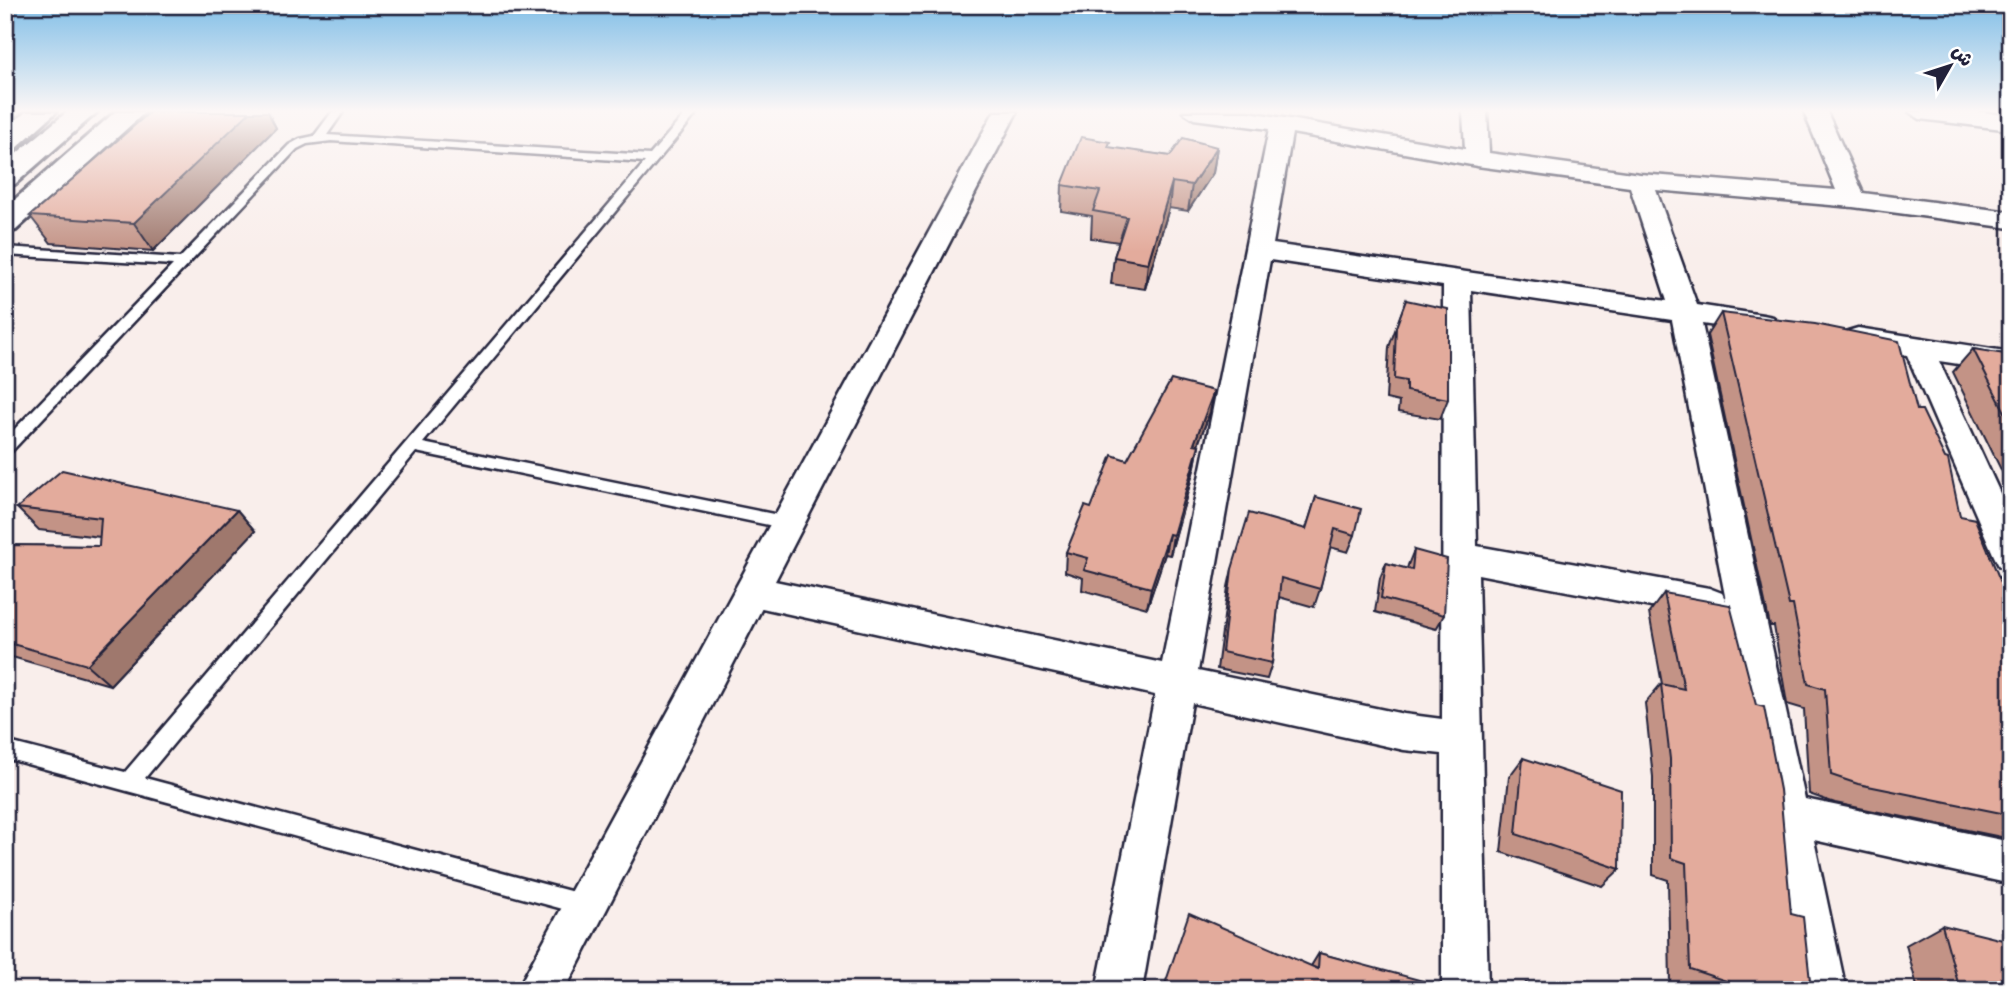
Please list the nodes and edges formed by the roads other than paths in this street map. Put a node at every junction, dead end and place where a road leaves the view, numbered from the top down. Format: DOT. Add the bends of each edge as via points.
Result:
graph roads {
  1 [pos="28,158"];
  2 [pos="80,158"];
  3 [pos="282,158"];
  4 [pos="645,158"];
  5 [pos="981,158"];
  6 [pos="1275,158"];
  7 [pos="1474,158"];
  8 [pos="1835,158"];
  9 [pos="654,159"];
  10 [pos="1477,159"];
  11 [pos="5,178"];
  12 [pos="1640,181"];
  13 [pos="1853,199"];
  14 [pos="2011,220"];
  15 [pos="5,225"];
  16 [pos="1258,250"];
  17 [pos="5,251"];
  18 [pos="182,262"];
  19 [pos="1457,280"];
  20 [pos="1685,312"];
  21 [pos="1794,328"];
  22 [pos="1835,335"];
  23 [pos="1917,348"];
  24 [pos="2011,362"];
  25 [pos="412,446"];
  26 [pos="5,449"];
  27 [pos="2000,506"];
  28 [pos="788,523"];
  29 [pos="2011,556"];
  30 [pos="1460,557"];
  31 [pos="752,591"];
  32 [pos="1746,610"];
  33 [pos="1177,682"];
  34 [pos="1462,739"];
  35 [pos="5,749"];
  36 [pos="129,782"];
  37 [pos="1787,815"];
  38 [pos="2011,863"];
  39 [pos="585,905"];
  40 [pos="540,990"];
  41 [pos="1119,990"];
  42 [pos="1465,990"];
  43 [pos="1823,990"];
  1 -- 11 [label="main road"];
  2 -- 15 [label="main road"];
  3 -- 18 [label="lane"];
  4 -- 9 [label="lane"];
  5 -- 28 [label="street"];
  6 -- 16 [label="street"];
  7 -- 10 [label="street"];
  8 -- 13 [label="street"];
  9 -- 25 [label="lane"];
  10 -- 12 [label="street"];
  12 -- 13 [label="street"];
  12 -- 20 [label="street"];
  13 -- 14 [label="street"];
  16 -- 19 [label="street"];
  16 -- 33 [label="street"];
  17 -- 18 [label="lane"];
  18 -- 26 [label="lane"];
  19 -- 20 [label="street"];
  19 -- 30 [label="street"];
  20 -- 21 [label="street"];
  20 -- 32 [label="street"];
  22 -- 23 [label="street"];
  23 -- 24 [label="street"];
  23 -- 27 [label="street"];
  25 -- 28 [label="lane"];
  25 -- 36 [label="lane"];
  27 -- 29 [label="street"];
  28 -- 31 [label="street"];
  30 -- 32 [label="street"];
  30 -- 34 [label="street"];
  31 -- 33 [label="street"];
  31 -- 39 [label="street"];
  32 -- 37 [label="street"];
  33 -- 34 [label="street" via="1404,732"];
  33 -- 41 [label="street"];
  34 -- 42 [label="street"];
  35 -- 36 [label="lane"];
  36 -- 39 [label="lane"];
  37 -- 38 [label="street"];
  37 -- 43 [label="street"];
  39 -- 40 [label="street"];
}
